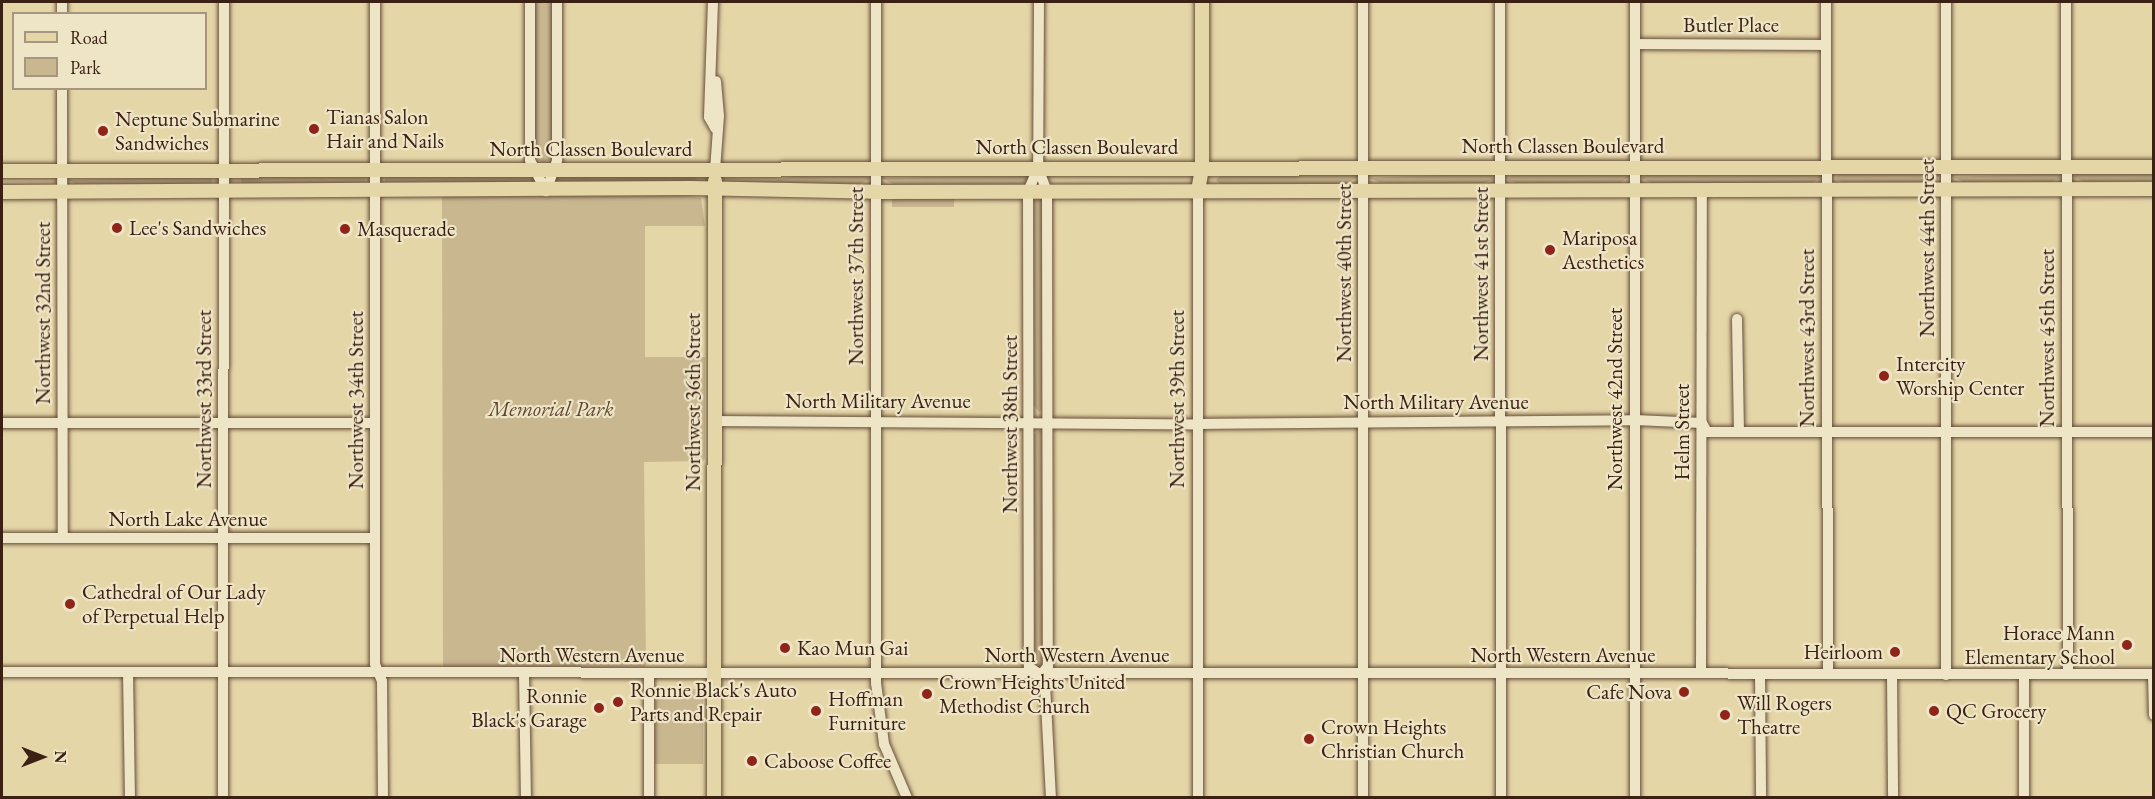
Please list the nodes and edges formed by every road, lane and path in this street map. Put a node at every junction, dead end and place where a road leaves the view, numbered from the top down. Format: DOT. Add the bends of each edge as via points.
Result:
graph roads {
  1 [pos="224,2"];
  2 [pos="375,2"];
  3 [pos="530,2"];
  4 [pos="557,2"];
  5 [pos="713,2"];
  6 [pos="876,2"];
  7 [pos="1039,2"];
  8 [pos="1202,2"];
  9 [pos="1363,2"];
  10 [pos="1500,2"];
  11 [pos="1635,2"];
  12 [pos="1826,2"];
  13 [pos="1946,2"];
  14 [pos="2066,2"];
  15 [pos="1635,44"];
  16 [pos="1826,45"];
  17 [pos="62,90"];
  18 [pos="1827,166"];
  19 [pos="1947,166"];
  20 [pos="2066,166"];
  21 [pos="1500,167"];
  22 [pos="1635,167"];
  23 [pos="2154,167"];
  24 [pos="875,168"];
  25 [pos="1038,168"];
  26 [pos="1202,168"];
  27 [pos="1363,168"];
  28 [pos="226,169"];
  29 [pos="375,169"];
  30 [pos="715,170"];
  31 [pos="2,171"];
  32 [pos="62,171"];
  33 [pos="535,171"];
  34 [pos="553,171"];
  35 [pos="715,189"];
  36 [pos="2154,189"];
  37 [pos="226,190"];
  38 [pos="1947,190"];
  39 [pos="2065,190"];
  40 [pos="62,191"];
  41 [pos="375,191"];
  42 [pos="546,191"];
  43 [pos="1198,191"];
  44 [pos="1363,191"];
  45 [pos="1500,191"];
  46 [pos="1635,191"];
  47 [pos="1702,191"];
  48 [pos="1826,191"];
  49 [pos="2,192"];
  50 [pos="875,192"];
  51 [pos="1028,192"];
  52 [pos="1047,192"];
  53 [pos="1737,319"];
  54 [pos="1635,420"];
  55 [pos="713,421"];
  56 [pos="876,421"];
  57 [pos="1030,421"];
  58 [pos="1048,421"];
  59 [pos="1500,421"];
  60 [pos="1363,422"];
  61 [pos="2,423"];
  62 [pos="62,423"];
  63 [pos="224,423"];
  64 [pos="375,423"];
  65 [pos="1702,423"];
  66 [pos="1198,424"];
  67 [pos="1826,431"];
  68 [pos="1738,432"];
  69 [pos="1946,432"];
  70 [pos="2067,432"];
  71 [pos="2154,432"];
  72 [pos="2,538"];
  73 [pos="63,538"];
  74 [pos="223,538"];
  75 [pos="375,538"];
  76 [pos="2,672"];
  77 [pos="128,672"];
  78 [pos="223,672"];
  79 [pos="381,673"];
  80 [pos="1701,673"];
  81 [pos="524,674"];
  82 [pos="1363,674"];
  83 [pos="1500,674"];
  84 [pos="1635,674"];
  85 [pos="1760,674"];
  86 [pos="1828,674"];
  87 [pos="1892,674"];
  88 [pos="2024,674"];
  89 [pos="2068,674"];
  90 [pos="2153,674"];
  91 [pos="649,675"];
  92 [pos="715,675"];
  93 [pos="876,675"];
  94 [pos="1041,675"];
  95 [pos="1198,675"];
  96 [pos="1946,675"];
  97 [pos="2154,715"];
  98 [pos="130,798"];
  99 [pos="223,798"];
  100 [pos="383,798"];
  101 [pos="526,798"];
  102 [pos="649,798"];
  103 [pos="714,798"];
  104 [pos="907,798"];
  105 [pos="1051,798"];
  106 [pos="1198,798"];
  107 [pos="1363,798"];
  108 [pos="1501,798"];
  109 [pos="1635,798"];
  110 [pos="1761,798"];
  111 [pos="1893,798"];
  112 [pos="2024,798"];
  1 -- 28 [label="street, Northwest 33rd Street"];
  2 -- 29 [label="street, Northwest 34th Street"];
  3 -- 33 [label="street" via="530,160"];
  4 -- 34 [label="street" via="557,160"];
  5 -- 30 [label="street, Northwest 36th Street" via="710,117 715,128"];
  6 -- 24 [label="street, Northwest 37th Street"];
  7 -- 25 [label="street, Northwest 38th Street"];
  8 -- 26 [label="main road, Northwest 39th Street"];
  9 -- 27 [label="street, Northwest 40th Street"];
  10 -- 21 [label="street, Northwest 41st Street"];
  11 -- 15 [label="street, Northwest 42nd Street"];
  12 -- 16 [label="street, Northwest 43rd Street"];
  13 -- 19 [label="street, Northwest 44th Street"];
  14 -- 20 [label="street, Northwest 45th Street"];
  15 -- 16 [label="street, Butler Place"];
  15 -- 22 [label="street, Northwest 42nd Street"];
  16 -- 18 [label="street, Northwest 43rd Street"];
  17 -- 32 [label="street, Northwest 32nd Street"];
  18 -- 19 [label="main road, North Classen Boulevard"];
  18 -- 22 [label="main road, North Classen Boulevard"];
  18 -- 48 [label="street, Northwest 43rd Street"];
  19 -- 20 [label="main road, North Classen Boulevard"];
  19 -- 38 [label="street, Northwest 44th Street"];
  20 -- 23 [label="main road, North Classen Boulevard"];
  20 -- 39 [label="street, Northwest 45th Street"];
  21 -- 22 [label="main road, North Classen Boulevard"];
  21 -- 27 [label="main road, North Classen Boulevard"];
  21 -- 45 [label="street, Northwest 41st Street"];
  22 -- 46 [label="street, Northwest 42nd Street"];
  24 -- 25 [label="main road, North Classen Boulevard"];
  24 -- 30 [label="main road, North Classen Boulevard"];
  24 -- 50 [label="street, Northwest 37th Street"];
  25 -- 26 [label="main road, North Classen Boulevard"];
  25 -- 51 [label="street, Northwest 38th Street"];
  25 -- 52 [label="street, Northwest 38th Street"];
  26 -- 27 [label="main road, North Classen Boulevard"];
  26 -- 43 [label="main road, Northwest 39th Street"];
  27 -- 44 [label="street, Northwest 40th Street"];
  28 -- 29 [label="main road, North Classen Boulevard"];
  28 -- 32 [label="main road, North Classen Boulevard"];
  28 -- 37 [label="street, Northwest 33rd Street"];
  29 -- 33 [label="main road, North Classen Boulevard"];
  29 -- 41 [label="street, Northwest 34th Street"];
  30 -- 34 [label="main road, North Classen Boulevard"];
  30 -- 35 [label="main road, Northwest 36th Street"];
  31 -- 32 [label="main road, North Classen Boulevard"];
  32 -- 40 [label="street, Northwest 32nd Street"];
  33 -- 34 [label="main road, North Classen Boulevard"];
  33 -- 42 [label="street"];
  34 -- 42 [label="street"];
  35 -- 42 [label="main road, North Classen Boulevard"];
  35 -- 50 [label="main road, North Classen Boulevard"];
  35 -- 55 [label="main road, Northwest 36th Street"];
  36 -- 39 [label="main road, North Classen Boulevard"];
  37 -- 40 [label="main road, North Classen Boulevard"];
  37 -- 41 [label="main road, North Classen Boulevard"];
  37 -- 63 [label="street, Northwest 33rd Street"];
  38 -- 39 [label="main road, North Classen Boulevard"];
  38 -- 48 [label="main road, North Classen Boulevard"];
  38 -- 69 [label="street, Northwest 44th Street"];
  39 -- 70 [label="street, Northwest 45th Street"];
  40 -- 49 [label="main road, North Classen Boulevard"];
  40 -- 62 [label="street, Northwest 32nd Street"];
  41 -- 42 [label="main road, North Classen Boulevard"];
  41 -- 64 [label="street, Northwest 34th Street"];
  43 -- 44 [label="main road, North Classen Boulevard"];
  43 -- 52 [label="main road, North Classen Boulevard"];
  43 -- 66 [label="street, Northwest 39th Street"];
  44 -- 45 [label="main road, North Classen Boulevard"];
  44 -- 60 [label="street, Northwest 40th Street"];
  45 -- 46 [label="main road, North Classen Boulevard"];
  45 -- 59 [label="street, Northwest 41st Street"];
  46 -- 47 [label="main road, North Classen Boulevard"];
  46 -- 54 [label="street, Northwest 42nd Street"];
  47 -- 48 [label="main road, North Classen Boulevard"];
  47 -- 65 [label="street, Helm Street"];
  48 -- 67 [label="street, Northwest 43rd Street"];
  50 -- 51 [label="main road, North Classen Boulevard"];
  50 -- 56 [label="street, Northwest 37th Street"];
  51 -- 52 [label="main road, North Classen Boulevard"];
  51 -- 57 [label="street, Northwest 38th Street"];
  52 -- 58 [label="street, Northwest 38th Street"];
  53 -- 68 [label="street"];
  54 -- 59 [label="street, North Military Avenue"];
  54 -- 65 [label="street, North Military Avenue"];
  54 -- 84 [label="street, Northwest 42nd Street"];
  55 -- 56 [label="street, North Military Avenue"];
  55 -- 92 [label="main road, Northwest 36th Street"];
  56 -- 57 [label="street, North Military Avenue"];
  56 -- 93 [label="street, Northwest 37th Street"];
  57 -- 58 [label="street, North Military Avenue"];
  57 -- 94 [label="street, Northwest 38th Street" via="1029,667"];
  58 -- 66 [label="street, North Military Avenue"];
  58 -- 94 [label="street, Northwest 38th Street" via="1048,666"];
  59 -- 60 [label="street, North Military Avenue"];
  59 -- 83 [label="street, Northwest 41st Street"];
  60 -- 66 [label="street, North Military Avenue"];
  60 -- 82 [label="street, Northwest 40th Street"];
  61 -- 62 [label="street"];
  62 -- 63 [label="street"];
  62 -- 73 [label="street, Northwest 32nd Street"];
  63 -- 64 [label="street"];
  63 -- 74 [label="street, Northwest 33rd Street"];
  64 -- 75 [label="street, Northwest 34th Street"];
  65 -- 68 [label="street, North Military Avenue" via="1707,432"];
  65 -- 80 [label="street, Helm Street"];
  66 -- 95 [label="street, Northwest 39th Street"];
  67 -- 68 [label="street, North Military Avenue"];
  67 -- 69 [label="street, North Military Avenue"];
  67 -- 86 [label="street, Northwest 43rd Street"];
  69 -- 70 [label="street, North Military Avenue"];
  69 -- 96 [label="street, Northwest 44th Street"];
  70 -- 71 [label="street, North Military Avenue"];
  70 -- 89 [label="street, Northwest 45th Street"];
  72 -- 73 [label="street, North Lake Avenue"];
  73 -- 74 [label="street, North Lake Avenue"];
  74 -- 75 [label="street, North Lake Avenue"];
  74 -- 78 [label="street, Northwest 33rd Street"];
  75 -- 79 [label="street, Northwest 34th Street" via="375,664"];
  76 -- 77 [label="street, North Western Avenue"];
  77 -- 78 [label="street, North Western Avenue"];
  77 -- 98 [label="street"];
  78 -- 79 [label="street, North Western Avenue"];
  78 -- 99 [label="street, Northwest 33rd Street"];
  79 -- 81 [label="street, North Western Avenue"];
  79 -- 100 [label="street, Northwest 34th Street"];
  80 -- 84 [label="street, North Western Avenue"];
  80 -- 85 [label="street, North Western Avenue"];
  81 -- 91 [label="street, North Western Avenue"];
  81 -- 101 [label="street"];
  82 -- 83 [label="street, North Western Avenue"];
  82 -- 95 [label="street, North Western Avenue"];
  82 -- 107 [label="street, Northwest 40th Street"];
  83 -- 84 [label="street, North Western Avenue"];
  83 -- 108 [label="street, Northwest 41st Street"];
  84 -- 109 [label="street, Northwest 42nd Street"];
  85 -- 86 [label="street, North Western Avenue"];
  85 -- 110 [label="street"];
  86 -- 87 [label="street, North Western Avenue"];
  87 -- 96 [label="street, North Western Avenue"];
  87 -- 111 [label="street"];
  88 -- 89 [label="street, North Western Avenue"];
  88 -- 96 [label="street, North Western Avenue"];
  88 -- 112 [label="street"];
  89 -- 90 [label="street, North Western Avenue"];
  90 -- 97 [label="street"];
  91 -- 92 [label="street, North Western Avenue"];
  91 -- 102 [label="street"];
  92 -- 93 [label="street, North Western Avenue"];
  92 -- 103 [label="main road, Northwest 36th Street"];
  93 -- 94 [label="street, North Western Avenue"];
  93 -- 104 [label="street, Northwest 37th Street" via="881,733"];
  94 -- 95 [label="street, North Western Avenue"];
  94 -- 105 [label="street, Northwest 38th Street" via="1049,731"];
  95 -- 106 [label="street, Northwest 39th Street"];
}
